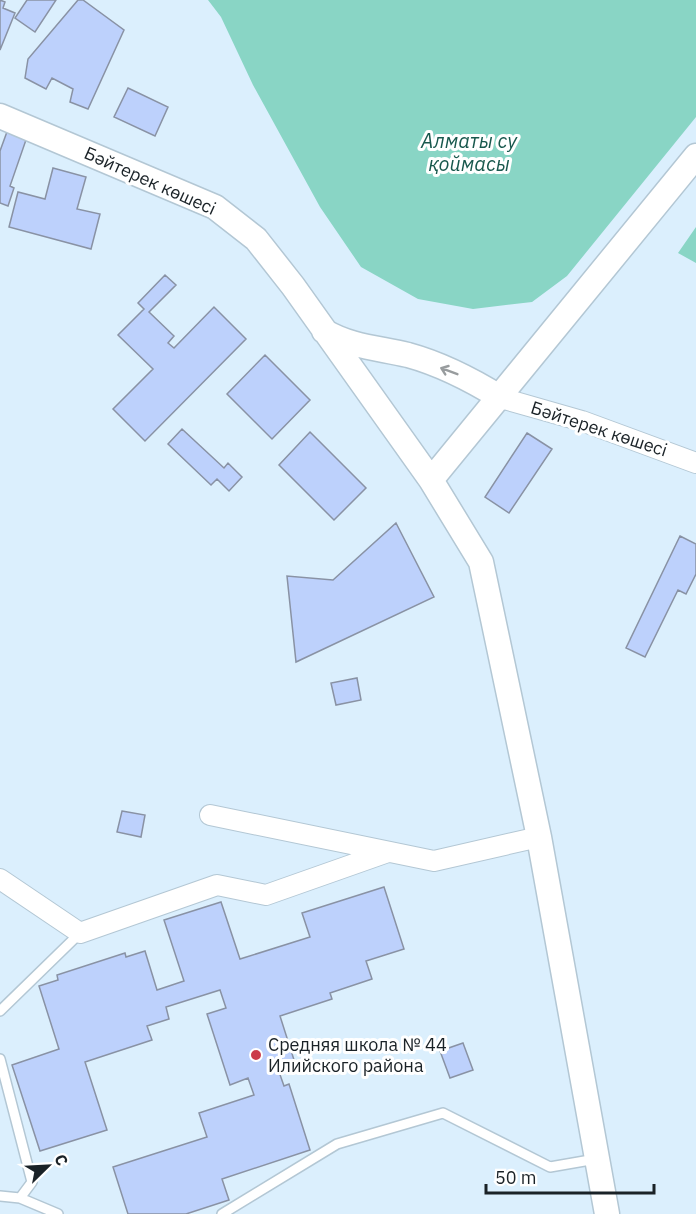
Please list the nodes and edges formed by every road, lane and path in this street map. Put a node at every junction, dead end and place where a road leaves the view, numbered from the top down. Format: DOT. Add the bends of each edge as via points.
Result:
graph roads {
  1 [pos="0,116"];
  2 [pos="696,156"];
  3 [pos="322,330"];
  4 [pos="501,398"];
  5 [pos="696,463"];
  6 [pos="431,480"];
  7 [pos="210,815"];
  8 [pos="539,837"];
  9 [pos="388,852"];
  10 [pos="0,879"];
  11 [pos="80,933"];
  12 [pos="0,1011"];
  13 [pos="0,1059"];
  14 [pos="597,1158"];
  15 [pos="0,1196"];
  16 [pos="20,1198"];
  17 [pos="58,1214"];
  18 [pos="222,1214"];
  19 [pos="607,1214"];
  1 -- 3 [label="street, Бәйтерек көшесі" via="215,207 256,239"];
  2 -- 4 [label="street"];
  4 -- 3 [label="street, one-way" via="470,378 410,356 342,342"];
  3 -- 6 [label="street, Бәйтерек көшесі"];
  4 -- 5 [label="street, Бәйтерек көшесі" via="582,421"];
  4 -- 6 [label="street"];
  6 -- 8 [label="street, Бәйтерек көшесі" via="481,562"];
  7 -- 9 [label="street"];
  8 -- 9 [label="street" via="434,861"];
  8 -- 14 [label="street, Бәйтерек көшесі"];
  9 -- 11 [label="street" via="266,895 217,885"];
  10 -- 11 [label="street"];
  11 -- 12 [label="lane"];
  13 -- 16 [label="lane" via="32,1182"];
  14 -- 18 [label="lane" via="550,1167 443,1113 338,1144"];
  14 -- 19 [label="street, Бәйтерек көшесі"];
  15 -- 16 [label="lane"];
  16 -- 17 [label="lane"];
}
